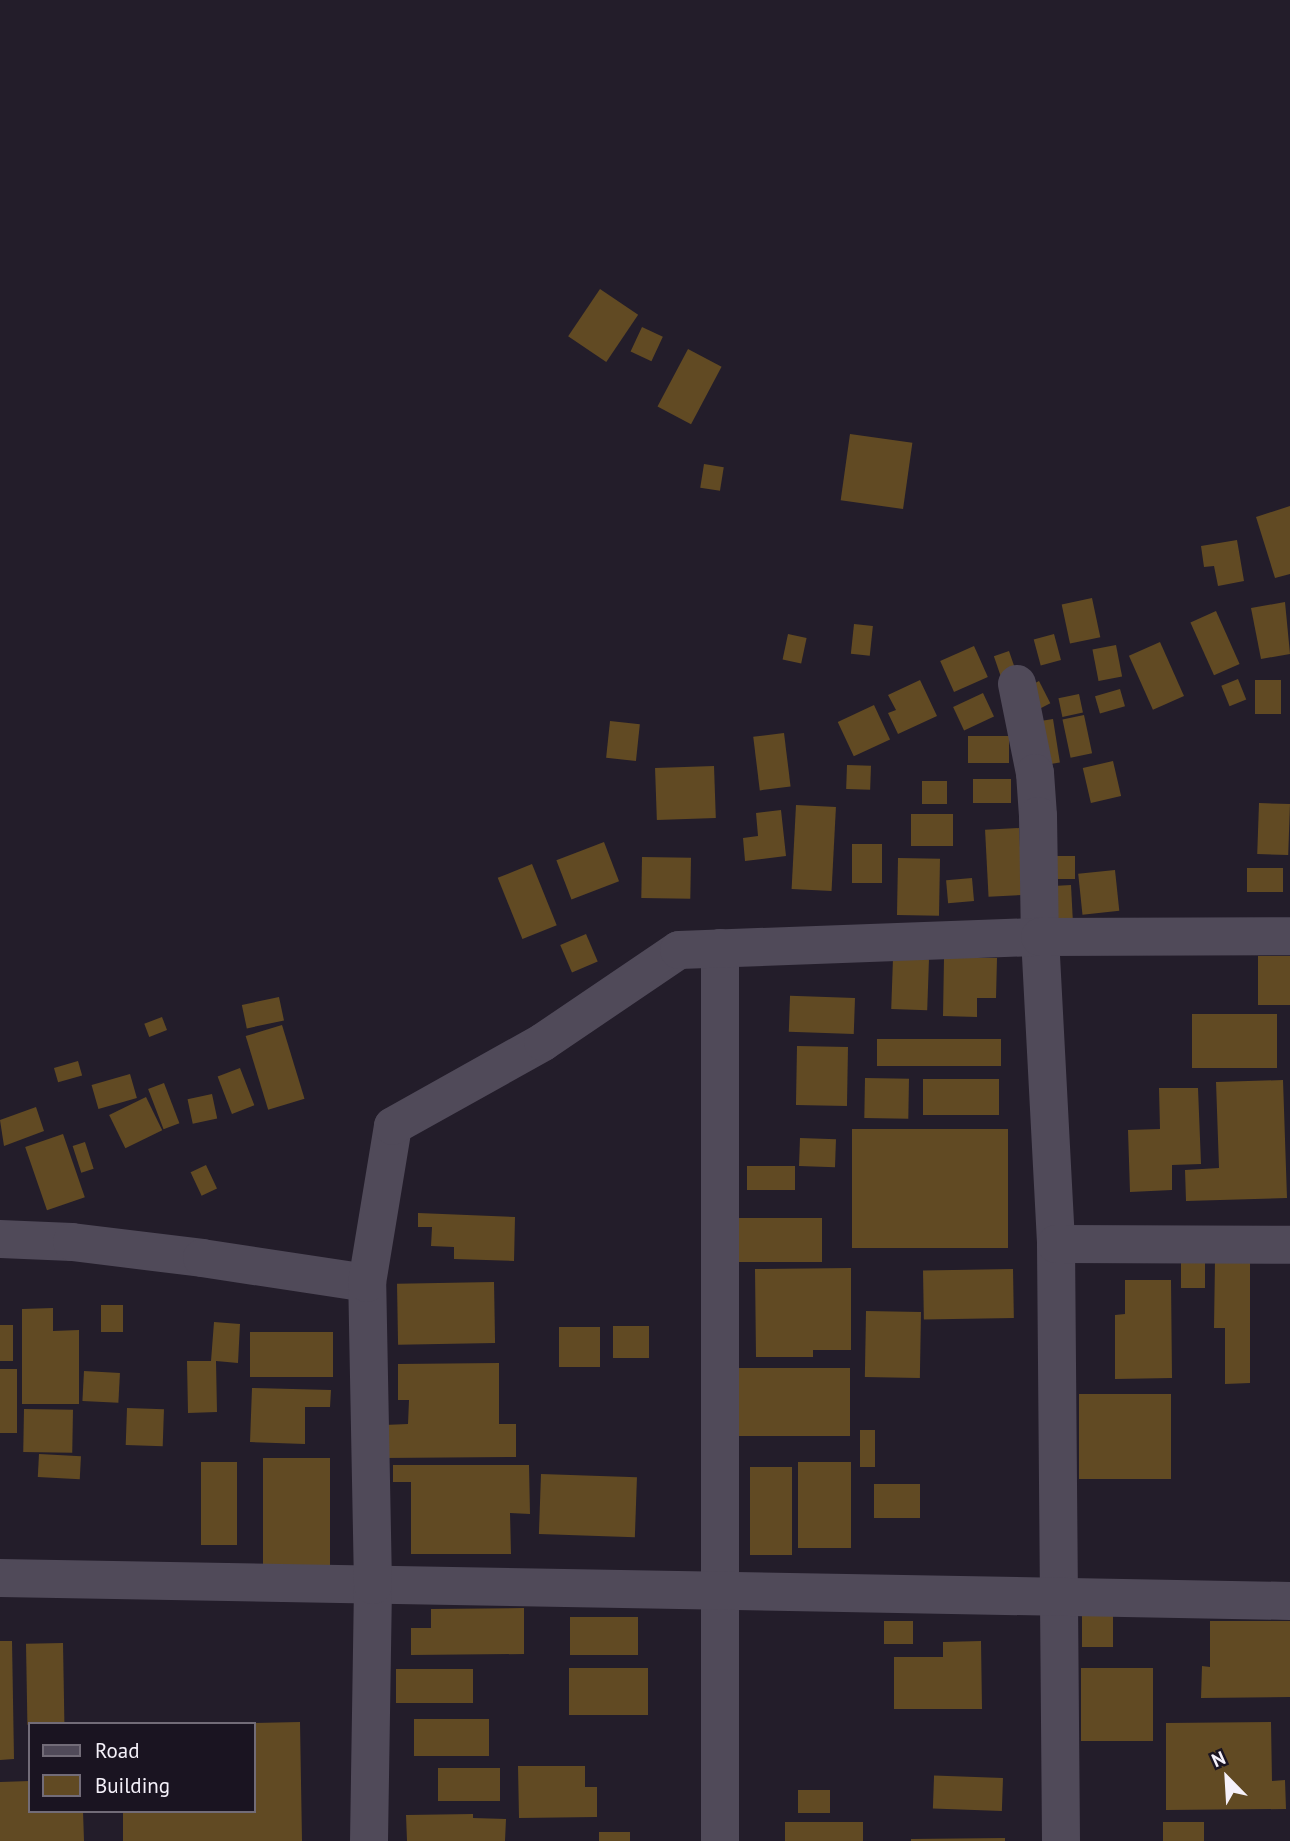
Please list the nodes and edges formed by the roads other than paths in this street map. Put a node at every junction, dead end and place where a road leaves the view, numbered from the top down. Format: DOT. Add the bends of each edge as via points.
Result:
graph roads {
  1 [pos="1017,684"];
  2 [pos="1290,936"];
  3 [pos="1040,937"];
  4 [pos="720,948"];
  5 [pos="0,1240"];
  6 [pos="1056,1244"];
  7 [pos="1290,1245"];
  8 [pos="367,1283"];
  9 [pos="0,1578"];
  10 [pos="373,1585"];
  11 [pos="719,1591"];
  12 [pos="1060,1598"];
  13 [pos="1290,1601"];
  14 [pos="369,1841"];
  15 [pos="720,1841"];
  16 [pos="1061,1841"];
  1 -- 3 [label="street" via="1035,773"];
  2 -- 3 [label="street"];
  3 -- 4 [label="street"];
  3 -- 6 [label="street"];
  4 -- 8 [label="street" via="679,950 543,1042 393,1126"];
  4 -- 11 [label="street"];
  5 -- 8 [label="street" via="72,1242"];
  6 -- 7 [label="street"];
  6 -- 12 [label="street"];
  8 -- 10 [label="street"];
  9 -- 10 [label="street"];
  10 -- 11 [label="street"];
  10 -- 14 [label="street"];
  11 -- 12 [label="street"];
  11 -- 15 [label="street"];
  12 -- 13 [label="street"];
  12 -- 16 [label="street"];
}
